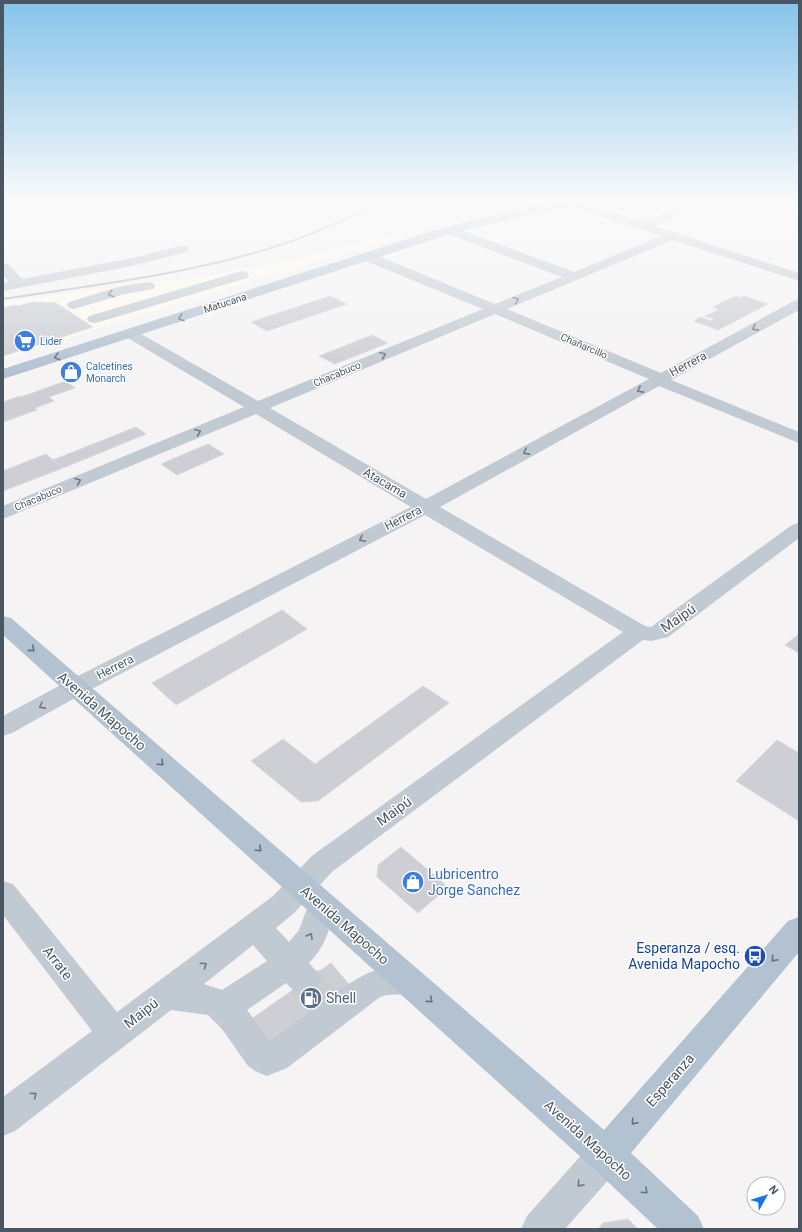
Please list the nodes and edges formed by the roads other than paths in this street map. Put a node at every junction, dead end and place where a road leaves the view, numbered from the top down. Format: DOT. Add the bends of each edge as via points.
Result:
graph roads {
  1 [pos="146,258"];
  2 [pos="363,258"];
  3 [pos="372,258"];
  4 [pos="526,258"];
  5 [pos="616,258"];
  6 [pos="742,258"];
  7 [pos="3,267"];
  8 [pos="242,275"];
  9 [pos="573,276"];
  10 [pos="799,277"];
  11 [pos="19,284"];
  12 [pos="148,286"];
  13 [pos="3,287"];
  14 [pos="202,287"];
  15 [pos="155,301"];
  16 [pos="229,302"];
  17 [pos="494,309"];
  18 [pos="796,309"];
  19 [pos="94,319"];
  20 [pos="126,336"];
  21 [pos="3,374"];
  22 [pos="660,380"];
  23 [pos="256,408"];
  24 [pos="799,438"];
  25 [pos="425,507"];
  26 [pos="3,512"];
  27 [pos="799,530"];
  28 [pos="3,623"];
  29 [pos="639,632"];
  30 [pos="76,687"];
  31 [pos="3,727"];
  32 [pos="3,892"];
  33 [pos="311,895"];
  34 [pos="256,926"];
  35 [pos="799,930"];
  36 [pos="296,972"];
  37 [pos="409,982"];
  38 [pos="165,995"];
  39 [pos="224,1007"];
  40 [pos="114,1034"];
  41 [pos="3,1119"];
  42 [pos="606,1155"];
  43 [pos="540,1229"];
  44 [pos="686,1229"];
  1 -- 11 [label="street"];
  2 -- 16 [label="main road, Matucana"];
  3 -- 17 [label="street, Chañarcillo"];
  4 -- 9 [label="street"];
  5 -- 9 [label="street, Chacabuco"];
  6 -- 10 [label="street"];
  7 -- 11 [label="street"];
  8 -- 14 [label="street"];
  17 -- 9 [label="street, Chacabuco, one-way"];
  11 -- 13 [label="street"];
  12 -- 14 [label="street" via="192,281"];
  12 -- 15 [label="street" via="138,292 137,296"];
  12 -- 19 [label="street, Atacama, one-way" via="124,290 74,305"];
  14 -- 15 [label="street"];
  14 -- 16 [label="street"];
  15 -- 19 [label="street"];
  16 -- 20 [label="main road, Matucana, one-way"];
  17 -- 22 [label="street, Chañarcillo" via="647,372"];
  23 -- 17 [label="street, Chacabuco, one-way"];
  18 -- 22 [label="street, Herrera, one-way"];
  19 -- 20 [label="street, Atacama"];
  20 -- 21 [label="main road, Matucana, one-way"];
  20 -- 23 [label="street, Atacama"];
  22 -- 24 [label="street, Chañarcillo"];
  22 -- 25 [label="street, Herrera, one-way"];
  23 -- 25 [label="street, Atacama"];
  26 -- 23 [label="street, Chacabuco, one-way"];
  25 -- 29 [label="street, Atacama"];
  25 -- 30 [label="street, Herrera, one-way"];
  27 -- 29 [label="street, Maipú" via="660,632"];
  28 -- 30 [label="main road, Avenida Mapocho, one-way"];
  29 -- 33 [label="street, Maipú" via="323,863"];
  30 -- 31 [label="street, Herrera, one-way"];
  30 -- 33 [label="main road, Avenida Mapocho, one-way"];
  32 -- 40 [label="street, Arrate"];
  33 -- 34 [label="street, Maipú" via="283,905"];
  36 -- 33 [label="street, one-way" via="302,949 313,932"];
  33 -- 37 [label="main road, Avenida Mapocho"];
  34 -- 36 [label="street"];
  38 -- 34 [label="street, Maipú, one-way"];
  35 -- 42 [label="main road, Esperanza, one-way"];
  36 -- 39 [label="street"];
  37 -- 39 [label="street" via="383,980 369,987 331,1010 275,1057 267,1060 260,1055"];
  37 -- 42 [label="main road, Avenida Mapocho, one-way"];
  38 -- 39 [label="street" via="184,995"];
  38 -- 40 [label="street, Maipú"];
  41 -- 40 [label="street, Maipú, one-way"];
  42 -- 43 [label="street, Esperanza, one-way"];
  42 -- 44 [label="main road, Avenida Mapocho, one-way"];
}
